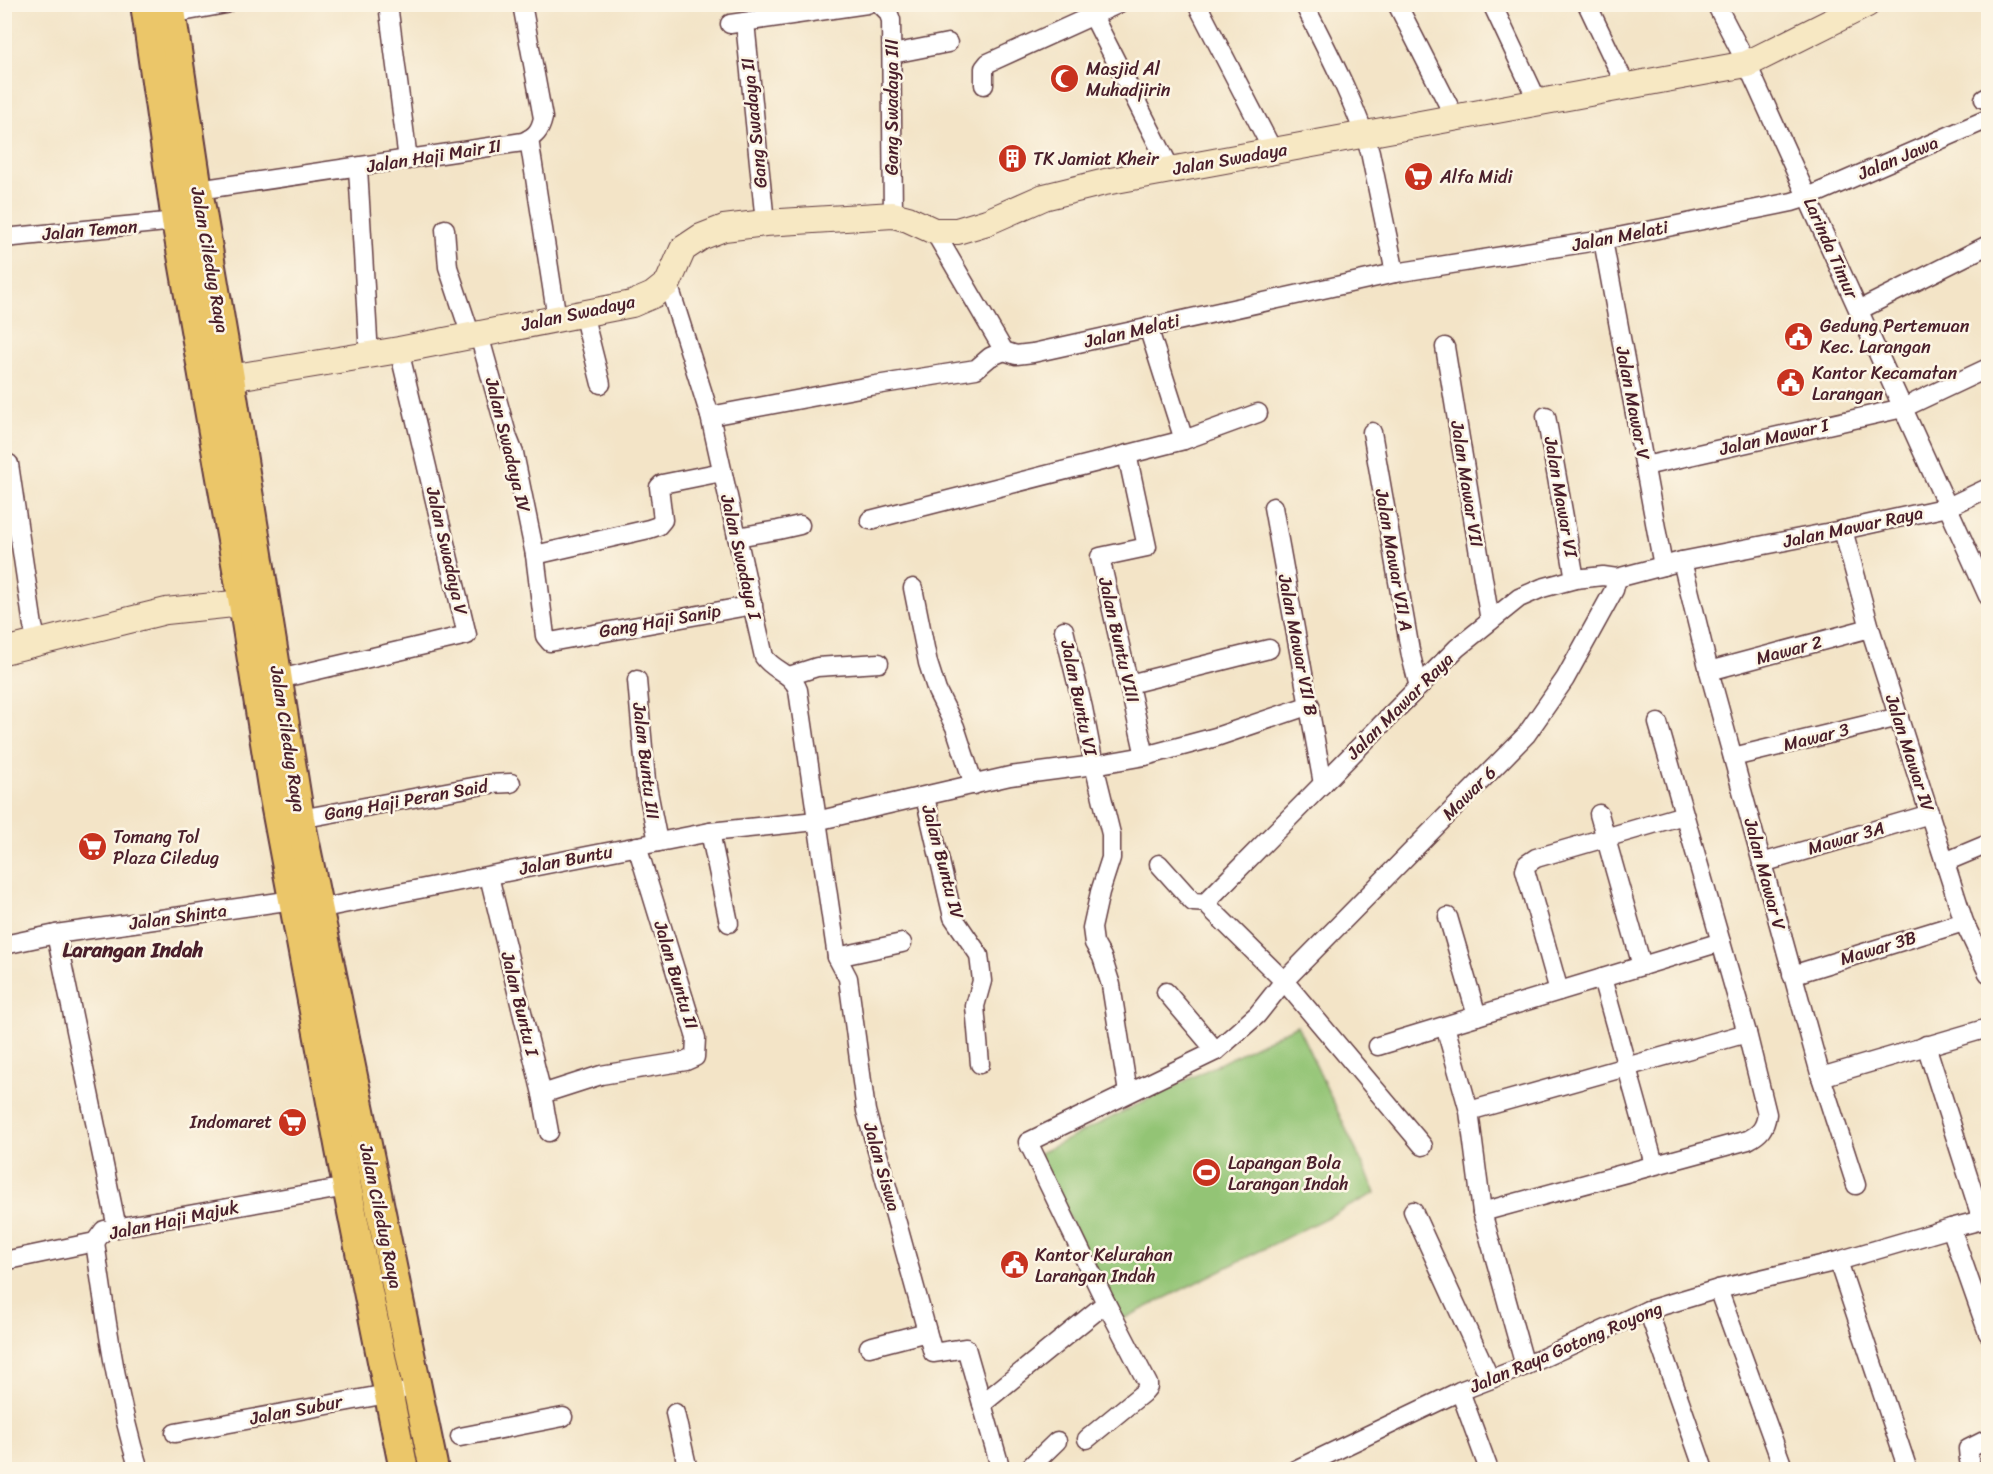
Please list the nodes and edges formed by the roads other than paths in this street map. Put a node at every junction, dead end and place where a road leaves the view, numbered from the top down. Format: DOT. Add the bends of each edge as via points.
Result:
graph roads {
  1 [pos="226,4"];
  2 [pos="388,4"];
  3 [pos="522,4"];
  4 [pos="880,4"];
  5 [pos="1118,4"];
  6 [pos="1197,4"];
  7 [pos="1304,4"];
  8 [pos="1397,4"];
  9 [pos="1492,4"];
  10 [pos="1587,4"];
  11 [pos="1716,4"];
  12 [pos="862,5"];
  13 [pos="1853,8"];
  14 [pos="158,10"];
  15 [pos="1090,11"];
  16 [pos="948,43"];
  17 [pos="892,54"];
  18 [pos="1747,64"];
  19 [pos="984,85"];
  20 [pos="1626,86"];
  21 [pos="1538,102"];
  22 [pos="1455,118"];
  23 [pos="1989,119"];
  24 [pos="1365,134"];
  25 [pos="529,139"];
  26 [pos="1272,152"];
  27 [pos="408,160"];
  28 [pos="358,168"];
  29 [pos="1171,170"];
  30 [pos="198,190"];
  31 [pos="1808,197"];
  32 [pos="893,215"];
  33 [pos="176,221"];
  34 [pos="765,223"];
  35 [pos="445,229"];
  36 [pos="933,231"];
  37 [pos="4,238"];
  38 [pos="1603,240"];
  39 [pos="1989,245"];
  40 [pos="1395,273"];
  41 [pos="669,283"];
  42 [pos="1858,310"];
  43 [pos="584,314"];
  44 [pos="557,319"];
  45 [pos="1148,327"];
  46 [pos="475,336"];
  47 [pos="1445,347"];
  48 [pos="399,350"];
  49 [pos="1004,351"];
  50 [pos="369,356"];
  51 [pos="1989,368"];
  52 [pos="230,378"];
  53 [pos="601,384"];
  54 [pos="1903,408"];
  55 [pos="1258,413"];
  56 [pos="710,416"];
  57 [pos="1546,416"];
  58 [pos="1372,432"];
  59 [pos="1184,440"];
  60 [pos="1127,454"];
  61 [pos="9,464"];
  62 [pos="1645,466"];
  63 [pos="722,472"];
  64 [pos="1989,488"];
  65 [pos="1273,507"];
  66 [pos="1948,507"];
  67 [pos="870,520"];
  68 [pos="800,525"];
  69 [pos="1843,530"];
  70 [pos="737,537"];
  71 [pos="535,555"];
  72 [pos="1682,561"];
  73 [pos="1663,566"];
  74 [pos="1617,578"];
  75 [pos="1575,579"];
  76 [pos="913,588"];
  77 [pos="1989,596"];
  78 [pos="243,603"];
  79 [pos="753,605"];
  80 [pos="1490,621"];
  81 [pos="1870,628"];
  82 [pos="1064,630"];
  83 [pos="567,638"];
  84 [pos="38,644"];
  85 [pos="1269,650"];
  86 [pos="4,651"];
  87 [pos="879,663"];
  88 [pos="1709,671"];
  89 [pos="789,676"];
  90 [pos="279,679"];
  91 [pos="637,680"];
  92 [pos="1129,684"];
  93 [pos="1419,687"];
  94 [pos="1310,705"];
  95 [pos="1899,717"];
  96 [pos="1658,723"];
  97 [pos="1145,756"];
  98 [pos="1733,757"];
  99 [pos="1094,765"];
  100 [pos="511,783"];
  101 [pos="1323,784"];
  102 [pos="974,785"];
  103 [pos="925,797"];
  104 [pos="1599,814"];
  105 [pos="1930,814"];
  106 [pos="1684,815"];
  107 [pos="300,819"];
  108 [pos="816,821"];
  109 [pos="710,832"];
  110 [pos="1604,837"];
  111 [pos="658,842"];
  112 [pos="1989,844"];
  113 [pos="637,846"];
  114 [pos="1945,862"];
  115 [pos="1762,863"];
  116 [pos="1159,864"];
  117 [pos="489,876"];
  118 [pos="305,901"];
  119 [pos="1209,903"];
  120 [pos="1448,917"];
  121 [pos="1964,922"];
  122 [pos="729,923"];
  123 [pos="56,934"];
  124 [pos="902,942"];
  125 [pos="1721,942"];
  126 [pos="4,945"];
  127 [pos="837,957"];
  128 [pos="1642,966"];
  129 [pos="1989,973"];
  130 [pos="1792,975"];
  131 [pos="1602,978"];
  132 [pos="1284,981"];
  133 [pos="1559,991"];
  134 [pos="1166,992"];
  135 [pos="1477,1016"];
  136 [pos="1445,1026"];
  137 [pos="1989,1028"];
  138 [pos="1747,1033"];
  139 [pos="1926,1045"];
  140 [pos="1378,1046"];
  141 [pos="1215,1051"];
  142 [pos="980,1064"];
  143 [pos="1627,1066"];
  144 [pos="1821,1077"];
  145 [pos="1128,1093"];
  146 [pos="542,1094"];
  147 [pos="1469,1111"];
  148 [pos="549,1132"];
  149 [pos="1423,1146"];
  150 [pos="1654,1164"];
  151 [pos="1856,1185"];
  152 [pos="347,1187"];
  153 [pos="1413,1211"];
  154 [pos="1482,1212"];
  155 [pos="1985,1220"];
  156 [pos="117,1228"];
  157 [pos="1951,1228"];
  158 [pos="95,1242"];
  159 [pos="4,1261"];
  160 [pos="1838,1261"];
  161 [pos="395,1285"];
  162 [pos="1718,1289"];
  163 [pos="368,1291"];
  164 [pos="1106,1303"];
  165 [pos="1648,1310"];
  166 [pos="927,1332"];
  167 [pos="1989,1333"];
  168 [pos="869,1347"];
  169 [pos="1524,1366"];
  170 [pos="414,1376"];
  171 [pos="1490,1380"];
  172 [pos="386,1382"];
  173 [pos="1460,1391"];
  174 [pos="982,1404"];
  175 [pos="675,1413"];
  176 [pos="563,1417"];
  177 [pos="176,1433"];
  178 [pos="1989,1439"];
  179 [pos="1087,1440"];
  180 [pos="1057,1441"];
  181 [pos="441,1448"];
  182 [pos="1299,1469"];
  183 [pos="139,1470"];
  184 [pos="404,1470"];
  185 [pos="688,1470"];
  186 [pos="1001,1470"];
  187 [pos="1027,1470"];
  188 [pos="1489,1470"];
  189 [pos="1704,1470"];
  190 [pos="1784,1470"];
  191 [pos="1908,1470"];
  192 [pos="1972,1470"];
  1 -- 14 [label="street"];
  2 -- 27 [label="street"];
  3 -- 25 [label="street" via="543,118 537,134"];
  4 -- 17 [label="street, Gang Swadaya III" via="891,20"];
  5 -- 15 [label="street"];
  6 -- 26 [label="street"];
  7 -- 24 [label="street"];
  8 -- 22 [label="street"];
  9 -- 21 [label="street"];
  10 -- 20 [label="street"];
  11 -- 18 [label="street, Larinda Timur"];
  12 -- 34 [label="street, Gang Swadaya II" via="737,23"];
  13 -- 18 [label="street, Jalan Swadaya"];
  14 -- 30 [label="main road, Jalan Ciledug Raya"];
  14 -- 33 [label="main road, Jalan Ciledug Raya"];
  15 -- 19 [label="street" via="988,63 984,68"];
  15 -- 29 [label="street"];
  16 -- 17 [label="street"];
  17 -- 32 [label="street, Gang Swadaya III"];
  18 -- 20 [label="street, Jalan Swadaya"];
  18 -- 31 [label="street, Larinda Timur"];
  20 -- 21 [label="street, Jalan Swadaya"];
  21 -- 22 [label="street, Jalan Swadaya"];
  22 -- 24 [label="street, Jalan Swadaya"];
  23 -- 31 [label="street, Jalan Jawa"];
  24 -- 26 [label="street, Jalan Swadaya"];
  24 -- 40 [label="street"];
  25 -- 27 [label="street, Jalan Haji Mair II"];
  25 -- 44 [label="street"];
  26 -- 29 [label="street, Jalan Swadaya"];
  27 -- 28 [label="street, Jalan Haji Mair II"];
  28 -- 30 [label="street, Jalan Haji Mair II"];
  28 -- 50 [label="street"];
  29 -- 36 [label="street, Jalan Swadaya" via="1044,197 957,231"];
  30 -- 52 [label="main road, Jalan Ciledug Raya"];
  31 -- 38 [label="street, Jalan Melati"];
  31 -- 42 [label="street, Larinda Timur"];
  32 -- 34 [label="street, Jalan Swadaya"];
  32 -- 36 [label="street, Jalan Swadaya"];
  33 -- 37 [label="street, Jalan Teman"];
  33 -- 78 [label="main road, Jalan Ciledug Raya"];
  34 -- 41 [label="street, Jalan Swadaya" via="724,228 701,237 683,249"];
  35 -- 46 [label="street, Jalan Swadaya IV" via="448,267"];
  36 -- 49 [label="street"];
  38 -- 40 [label="street, Jalan Melati"];
  38 -- 62 [label="street, Jalan Mawar V"];
  39 -- 42 [label="street"];
  40 -- 45 [label="street, Jalan Melati"];
  41 -- 43 [label="street, Jalan Swadaya" via="632,304"];
  41 -- 56 [label="street, Jalan Swadaya I"];
  42 -- 54 [label="street, Larinda Timur"];
  43 -- 44 [label="street, Jalan Swadaya"];
  43 -- 53 [label="street"];
  44 -- 46 [label="street, Jalan Swadaya"];
  45 -- 49 [label="street, Jalan Melati" via="1033,353 1016,355"];
  45 -- 59 [label="street"];
  46 -- 48 [label="street, Jalan Swadaya"];
  46 -- 71 [label="street, Jalan Swadaya IV" via="514,453"];
  47 -- 80 [label="street, Jalan Mawar VII"];
  48 -- 50 [label="street, Jalan Swadaya"];
  48 -- 90 [label="street, Jalan Swadaya V" via="467,635"];
  49 -- 56 [label="street" via="976,369"];
  50 -- 52 [label="street, Jalan Swadaya"];
  51 -- 54 [label="street, Jalan Mawar I"];
  52 -- 90 [label="main road, Jalan Ciledug Raya"];
  54 -- 62 [label="street, Jalan Mawar I"];
  54 -- 66 [label="street, Larinda Timur"];
  55 -- 59 [label="street"];
  56 -- 63 [label="street, Jalan Swadaya I"];
  57 -- 75 [label="street, Jalan Mawar VI"];
  58 -- 93 [label="street, Jalan Mawar VII A"];
  59 -- 60 [label="street"];
  60 -- 67 [label="street"];
  60 -- 92 [label="street, Jalan Buntu VIII" via="1147,548 1100,557"];
  61 -- 84 [label="street"];
  62 -- 73 [label="street, Jalan Mawar V"];
  63 -- 70 [label="street, Jalan Swadaya I"];
  63 -- 71 [label="street" via="662,484 659,487 663,520 658,526"];
  64 -- 66 [label="street, Jalan Mawar Raya"];
  65 -- 94 [label="street, Jalan Mawar VII B"];
  66 -- 69 [label="street, Jalan Mawar Raya"];
  66 -- 77 [label="street, Larinda Timur"];
  68 -- 70 [label="street"];
  69 -- 72 [label="street, Jalan Mawar Raya"];
  69 -- 81 [label="street, Jalan Mawar IV"];
  70 -- 79 [label="street, Jalan Swadaya I"];
  71 -- 83 [label="street, Jalan Swadaya IV" via="545,636 550,642"];
  72 -- 73 [label="street, Jalan Mawar Raya"];
  72 -- 88 [label="street, Jalan Mawar V"];
  73 -- 74 [label="street, Jalan Mawar Raya"];
  74 -- 75 [label="street, Jalan Mawar Raya"];
  74 -- 132 [label="street, Mawar 6" via="1565,679 1526,735"];
  75 -- 80 [label="street, Jalan Mawar Raya" via="1519,598"];
  76 -- 102 [label="street" via="936,692 955,726"];
  78 -- 84 [label="street" via="166,611"];
  78 -- 118 [label="main road, Jalan Ciledug Raya" via="273,794"];
  79 -- 83 [label="street, Gang Haji Sanip"];
  79 -- 89 [label="street, Jalan Swadaya I" via="764,657"];
  80 -- 93 [label="street, Jalan Mawar Raya"];
  81 -- 88 [label="street, Mawar 2"];
  81 -- 95 [label="street, Jalan Mawar IV"];
  82 -- 99 [label="street, Jalan Buntu VI"];
  84 -- 86 [label="street"];
  85 -- 92 [label="street"];
  87 -- 89 [label="street" via="817,666"];
  88 -- 98 [label="street, Jalan Mawar V"];
  89 -- 108 [label="street" via="798,690"];
  90 -- 107 [label="main road, Jalan Ciledug Raya"];
  91 -- 111 [label="street, Jalan Buntu III" via="646,781"];
  92 -- 97 [label="street, Jalan Buntu VIII"];
  93 -- 101 [label="street, Jalan Mawar Raya"];
  94 -- 97 [label="street, Jalan Buntu"];
  94 -- 101 [label="street, Jalan Mawar VII B"];
  95 -- 98 [label="street, Mawar 3"];
  95 -- 105 [label="street, Jalan Mawar IV"];
  96 -- 106 [label="street"];
  97 -- 99 [label="street, Jalan Buntu"];
  98 -- 115 [label="street, Jalan Mawar V"];
  99 -- 102 [label="street, Jalan Buntu"];
  99 -- 145 [label="street, Jalan Buntu VI" via="1111,834 1111,858 1092,928 1111,985"];
  100 -- 107 [label="street, Gang Haji Peran Said"];
  101 -- 119 [label="street, Jalan Mawar Raya"];
  102 -- 103 [label="street, Jalan Buntu"];
  103 -- 108 [label="street, Jalan Buntu"];
  103 -- 142 [label="street, Jalan Buntu IV" via="953,917 979,955 982,981 975,1006"];
  104 -- 110 [label="street"];
  105 -- 114 [label="street, Jalan Mawar IV"];
  105 -- 115 [label="street, Mawar 3A"];
  106 -- 110 [label="street"];
  106 -- 125 [label="street"];
  107 -- 118 [label="main road, Jalan Ciledug Raya"];
  108 -- 109 [label="street, Jalan Buntu"];
  108 -- 127 [label="street, Jalan Siswa"];
  109 -- 111 [label="street, Jalan Buntu"];
  109 -- 122 [label="street"];
  110 -- 128 [label="street"];
  110 -- 133 [label="street" via="1536,858 1525,870"];
  111 -- 113 [label="street, Jalan Buntu"];
  112 -- 114 [label="street"];
  113 -- 117 [label="street, Jalan Buntu"];
  113 -- 146 [label="street, Jalan Buntu II" via="696,1038 695,1057 601,1075"];
  114 -- 121 [label="street, Jalan Mawar IV"];
  115 -- 130 [label="street, Jalan Mawar V"];
  116 -- 119 [label="street" via="1193,902"];
  117 -- 118 [label="street, Jalan Buntu" via="333,906"];
  117 -- 146 [label="street, Jalan Buntu I"];
  118 -- 123 [label="street, Jalan Shinta"];
  118 -- 152 [label="main road, Jalan Ciledug Raya"];
  118 -- 161 [label="main road, Jalan Ciledug Raya"];
  119 -- 132 [label="street"];
  120 -- 135 [label="street"];
  121 -- 129 [label="street, Jalan Mawar IV"];
  121 -- 130 [label="street, Mawar 3B"];
  123 -- 126 [label="street, Jalan Shinta"];
  123 -- 156 [label="street"];
  124 -- 127 [label="street"];
  125 -- 128 [label="street"];
  125 -- 138 [label="street"];
  127 -- 166 [label="street, Jalan Siswa" via="848,978 866,1111"];
  128 -- 131 [label="street"];
  130 -- 144 [label="street, Jalan Mawar V"];
  131 -- 133 [label="street"];
  131 -- 143 [label="street"];
  132 -- 141 [label="street, Mawar 6" via="1257,1015"];
  132 -- 149 [label="street"];
  133 -- 135 [label="street"];
  134 -- 141 [label="street"];
  135 -- 136 [label="street"];
  136 -- 140 [label="street"];
  136 -- 147 [label="street"];
  137 -- 139 [label="street"];
  138 -- 143 [label="street"];
  138 -- 150 [label="street" via="1767,1114 1759,1134"];
  139 -- 144 [label="street"];
  139 -- 155 [label="street"];
  141 -- 145 [label="street, Mawar 6"];
  143 -- 147 [label="street"];
  143 -- 150 [label="street"];
  144 -- 151 [label="street, Jalan Mawar V"];
  145 -- 164 [label="street, Mawar 6" via="1028,1142"];
  146 -- 148 [label="street, Jalan Buntu I"];
  147 -- 154 [label="street"];
  150 -- 154 [label="street"];
  152 -- 156 [label="street, Jalan Haji Majuk"];
  152 -- 163 [label="main road, Jalan Ciledug Raya"];
  153 -- 171 [label="street"];
  154 -- 169 [label="street"];
  155 -- 157 [label="street, Jalan Raya Gotong Royong"];
  156 -- 158 [label="street, Jalan Haji Majuk" via="104,1230"];
  157 -- 160 [label="street, Jalan Raya Gotong Royong"];
  157 -- 167 [label="street"];
  158 -- 159 [label="street, Jalan Haji Majuk"];
  158 -- 183 [label="street" via="108,1332"];
  160 -- 162 [label="street, Jalan Raya Gotong Royong"];
  160 -- 191 [label="street"];
  161 -- 163 [label="main road"];
  161 -- 170 [label="main road, Jalan Ciledug Raya"];
  162 -- 165 [label="street, Jalan Raya Gotong Royong"];
  162 -- 190 [label="street"];
  163 -- 172 [label="main road, Jalan Ciledug Raya"];
  164 -- 174 [label="street"];
  164 -- 179 [label="street" via="1148,1387"];
  165 -- 169 [label="street, Jalan Raya Gotong Royong"];
  165 -- 189 [label="street"];
  166 -- 168 [label="street"];
  166 -- 174 [label="street, Jalan Siswa" via="933,1353 966,1348"];
  169 -- 171 [label="street, Jalan Raya Gotong Royong"];
  170 -- 172 [label="main road"];
  170 -- 181 [label="main road, Jalan Ciledug Raya"];
  171 -- 173 [label="street, Jalan Raya Gotong Royong"];
  172 -- 177 [label="street, Jalan Subur"];
  172 -- 184 [label="main road, Jalan Ciledug Raya"];
  173 -- 182 [label="street, Jalan Raya Gotong Royong"];
  173 -- 188 [label="street"];
  174 -- 186 [label="street, Jalan Siswa"];
  175 -- 185 [label="street"];
  176 -- 181 [label="street"];
  178 -- 192 [label="street" via="1968,1449"];
  180 -- 187 [label="street"];
}
